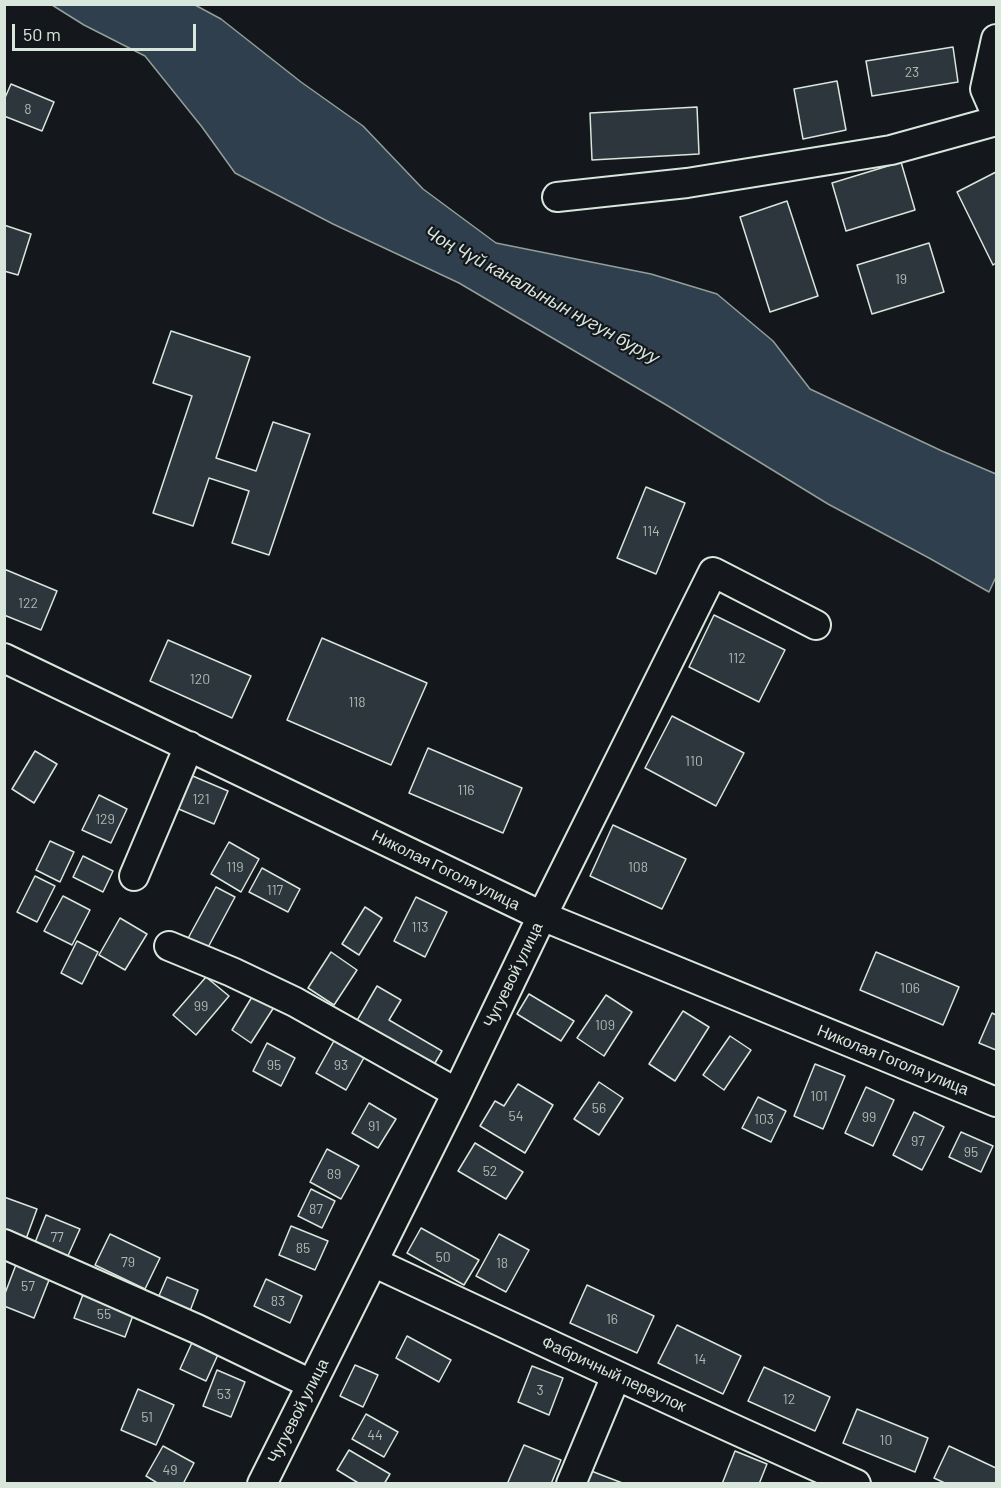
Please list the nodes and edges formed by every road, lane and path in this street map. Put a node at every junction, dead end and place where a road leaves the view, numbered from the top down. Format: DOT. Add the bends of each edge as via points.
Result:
graph roads {
  1 [pos="996,39"];
  2 [pos="996,114"];
  3 [pos="996,121"];
  4 [pos="557,197"];
  5 [pos="816,625"];
  6 [pos="4,658"];
  7 [pos="189,746"];
  8 [pos="134,876"];
  9 [pos="542,915"];
  10 [pos="169,946"];
  11 [pos="457,1093"];
  12 [pos="996,1102"];
  13 [pos="4,1244"];
  14 [pos="373,1262"];
  15 [pos="616,1376"];
  16 [pos="311,1384"];
  17 [pos="262,1484"];
  18 [pos="572,1484"];
  19 [pos="856,1484"];
  1 -- 2 [label="street" via="985,89"];
  3 -- 4 [label="street" via="891,150 687,183"];
  5 -- 9 [label="street, Чугуевой улица" via="713,572"];
  6 -- 7 [label="street, Николая Гоголя улица"];
  7 -- 8 [label="street"];
  7 -- 9 [label="street, Николая Гоголя улица"];
  9 -- 11 [label="street, Чугуевой улица"];
  9 -- 12 [label="street, Николая Гоголя улица"];
  10 -- 11 [label="street" via="295,1002"];
  11 -- 14 [label="street, Чугуевой улица"];
  13 -- 16 [label="street"];
  14 -- 15 [label="street, Фабричный переулок"];
  14 -- 16 [label="street, Чугуевой улица"];
  15 -- 18 [label="street"];
  15 -- 19 [label="street, Фабричный переулок"];
  16 -- 17 [label="street, Чугуевой улица"];
}
